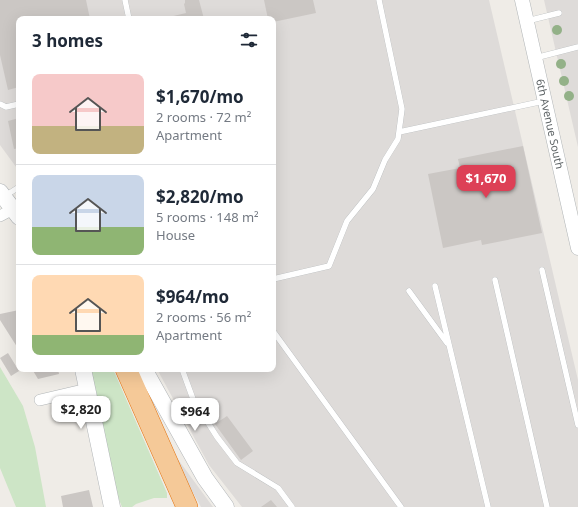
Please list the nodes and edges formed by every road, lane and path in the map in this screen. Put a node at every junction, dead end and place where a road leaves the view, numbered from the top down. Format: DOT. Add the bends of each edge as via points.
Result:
graph roads {
  1 [pos="125,0"];
  2 [pos="379,0"];
  3 [pos="522,0"];
  4 [pos="560,14"];
  5 [pos="128,16"];
  6 [pos="527,21"];
  7 [pos="578,47"];
  8 [pos="535,58"];
  9 [pos="545,101"];
  10 [pos="0,104"];
  11 [pos="16,105"];
  12 [pos="399,132"];
  13 [pos="16,192"];
  14 [pos="7,206"];
  15 [pos="575,216"];
  16 [pos="578,248"];
  17 [pos="542,270"];
  18 [pos="276,278"];
  19 [pos="495,280"];
  20 [pos="435,286"];
  21 [pos="409,291"];
  22 [pos="276,335"];
  23 [pos="449,344"];
  24 [pos="84,372"];
  25 [pos="127,372"];
  26 [pos="146,372"];
  27 [pos="183,372"];
  28 [pos="87,389"];
  29 [pos="40,400"];
  30 [pos="578,425"];
  31 [pos="112,507"];
  32 [pos="187,507"];
  33 [pos="226,507"];
  34 [pos="292,507"];
  35 [pos="401,507"];
  36 [pos="488,507"];
  37 [pos="547,507"];
  1 -- 5 [label="lane"];
  2 -- 12 [label="lane" via="402,109"];
  3 -- 6 [label="street, 6th Avenue South"];
  4 -- 6 [label="lane"];
  6 -- 8 [label="street, 6th Avenue South"];
  7 -- 8 [label="lane"];
  8 -- 9 [label="street, 6th Avenue South"];
  9 -- 12 [label="lane"];
  9 -- 15 [label="street, 6th Avenue South"];
  10 -- 11 [label="lane" via="6,107"];
  12 -- 18 [label="lane" via="373,189 347,221 329,266"];
  13 -- 14 [label="lane"];
  15 -- 16 [label="street, 6th Avenue South"];
  17 -- 30 [label="lane"];
  19 -- 37 [label="lane"];
  20 -- 23 [label="lane"];
  21 -- 23 [label="lane"];
  22 -- 35 [label="lane"];
  23 -- 36 [label="lane"];
  24 -- 28 [label="main road"];
  25 -- 32 [label="highway"];
  26 -- 33 [label="main road" via="205,478"];
  27 -- 34 [label="lane" via="193,399 237,463 278,488"];
  28 -- 29 [label="street"];
  28 -- 31 [label="main road"];
}
